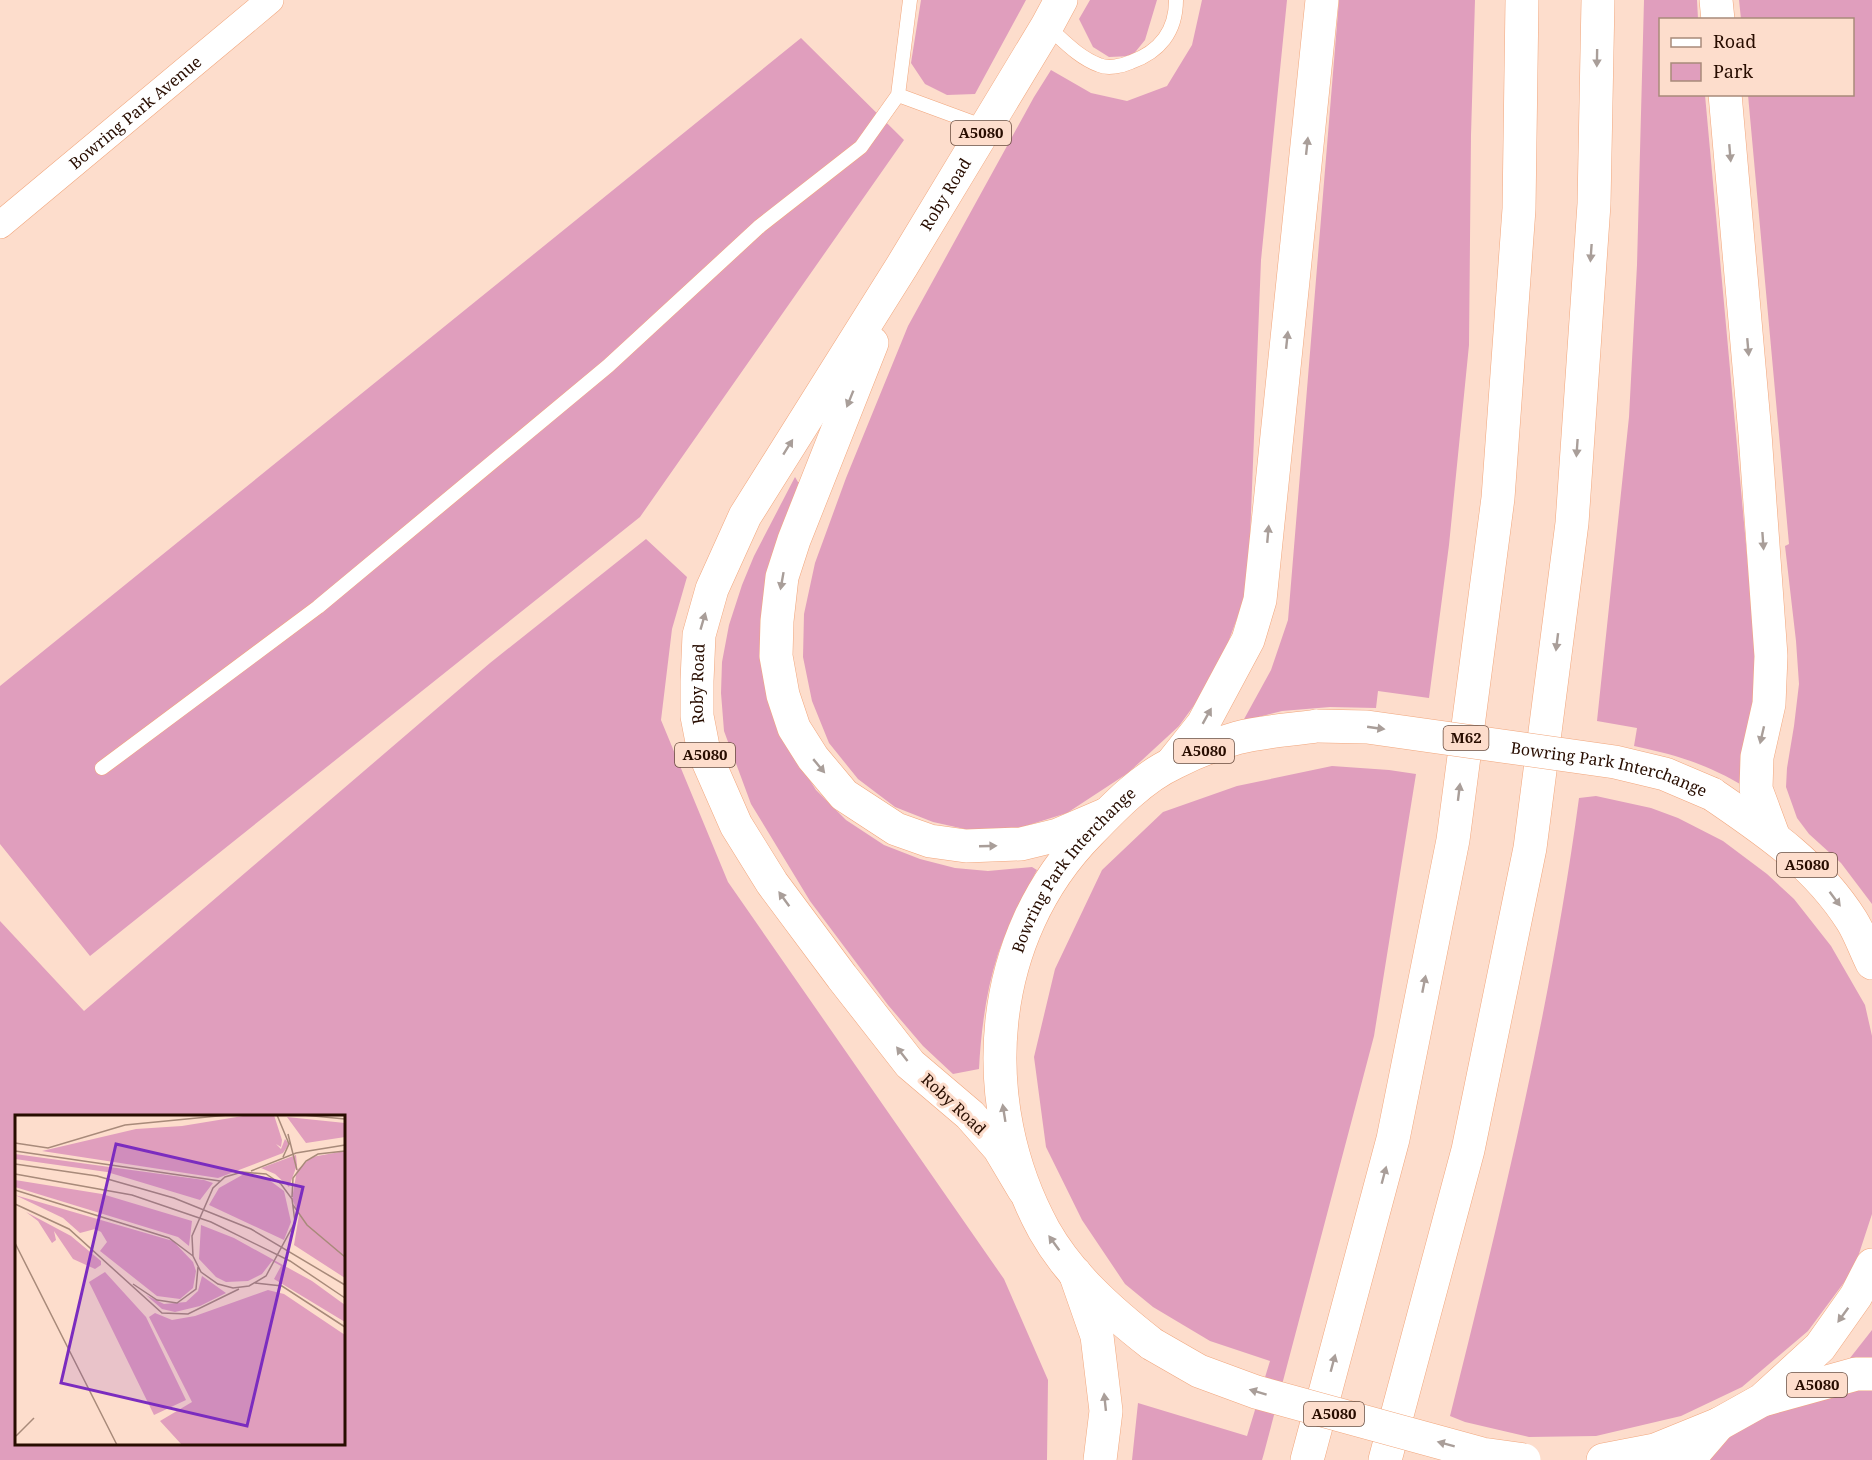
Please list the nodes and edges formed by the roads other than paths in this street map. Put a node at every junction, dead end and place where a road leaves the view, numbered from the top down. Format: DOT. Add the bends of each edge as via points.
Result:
graph roads {
  1 [pos="270,0"];
  2 [pos="910,0"];
  3 [pos="1176,0"];
  4 [pos="1322,0"];
  5 [pos="1522,0"];
  6 [pos="1598,0"];
  7 [pos="1716,0"];
  8 [pos="1054,13"];
  9 [pos="1718,18"];
  10 [pos="898,95"];
  11 [pos="1725,96"];
  12 [pos="985,127"];
  13 [pos="0,225"];
  14 [pos="902,266"];
  15 [pos="1172,763"];
  16 [pos="102,768"];
  17 [pos="1107,814"];
  18 [pos="1773,835"];
  19 [pos="1872,963"];
  20 [pos="1024,1190"];
  21 [pos="1872,1265"];
  22 [pos="1075,1272"];
  23 [pos="1872,1374"];
  24 [pos="1762,1400"];
  25 [pos="1719,1424"];
  26 [pos="1100,1460"];
  27 [pos="1307,1460"];
  28 [pos="1385,1460"];
  29 [pos="1524,1460"];
  30 [pos="1603,1460"];
  31 [pos="1688,1460"];
  1 -- 13 [label="street, Bowring Park Avenue"];
  2 -- 10 [label="lane"];
  3 -- 8 [label="lane" via="1174,20 1154,52 1122,65 1101,66 1079,55"];
  15 -- 4 [label="main road, one-way" via="1203,724 1248,640 1260,600"];
  27 -- 5 [label="main road, M62, one-way" via="1393,1139 1453,840 1498,498 1519,209"];
  6 -- 28 [label="main road, one-way" via="1594,204 1572,523 1530,848 1468,1150"];
  7 -- 9 [label="main road"];
  8 -- 12 [label="main road, Roby Road / A5080"];
  10 -- 12 [label="lane"];
  10 -- 16 [label="lane" via="861,147 760,226 609,366 318,607"];
  11 -- 18 [label="main road, one-way" via="1755,423 1771,656 1769,704 1757,757 1756,789"];
  12 -- 14 [label="main road, Roby Road / A5080"];
  14 -- 17 [label="main road, Roby Road / A5080, one-way" via="782,577 777,656 783,695 794,728 844,795 896,829 930,841 966,846 1021,844 1058,835"];
  20 -- 14 [label="main road, Roby Road / A5080, one-way" via="999,1148 970,1115 910,1064 772,883 718,787 704,752 697,716 699,635 712,589 745,516"];
  15 -- 17 [label="main road, Bowring Park Interchange / A5080"];
  15 -- 18 [label="main road, Bowring Park Interchange / A5080, one-way, bridge" via="1238,738 1317,726 1366,727 1615,762 1665,774 1712,794"];
  20 -- 17 [label="main road, Bowring Park Interchange / A5080, one-way" via="1004,1118 999,1066 1004,1000 1017,950 1039,899 1068,853"];
  18 -- 19 [label="main road, Bowring Park Interchange / A5080, one-way" via="1814,871 1852,922"];
  22 -- 20 [label="main road, Bowring Park Interchange / A5080, one-way" via="1046,1232"];
  21 -- 24 [label="main road, A5080, one-way" via="1856,1296 1820,1347"];
  26 -- 22 [label="main road, one-way" via="1106,1411 1097,1336"];
  29 -- 22 [label="main road, Bowring Park Interchange / A5080, one-way, bridge" via="1482,1454 1256,1392 1199,1371 1152,1344 1111,1312"];
  23 -- 24 [label="main road, A5080" via="1856,1374"];
  24 -- 25 [label="main road, A5080"];
  25 -- 30 [label="main road, A5080" via="1655,1450"];
  25 -- 31 [label="main road"];
}
